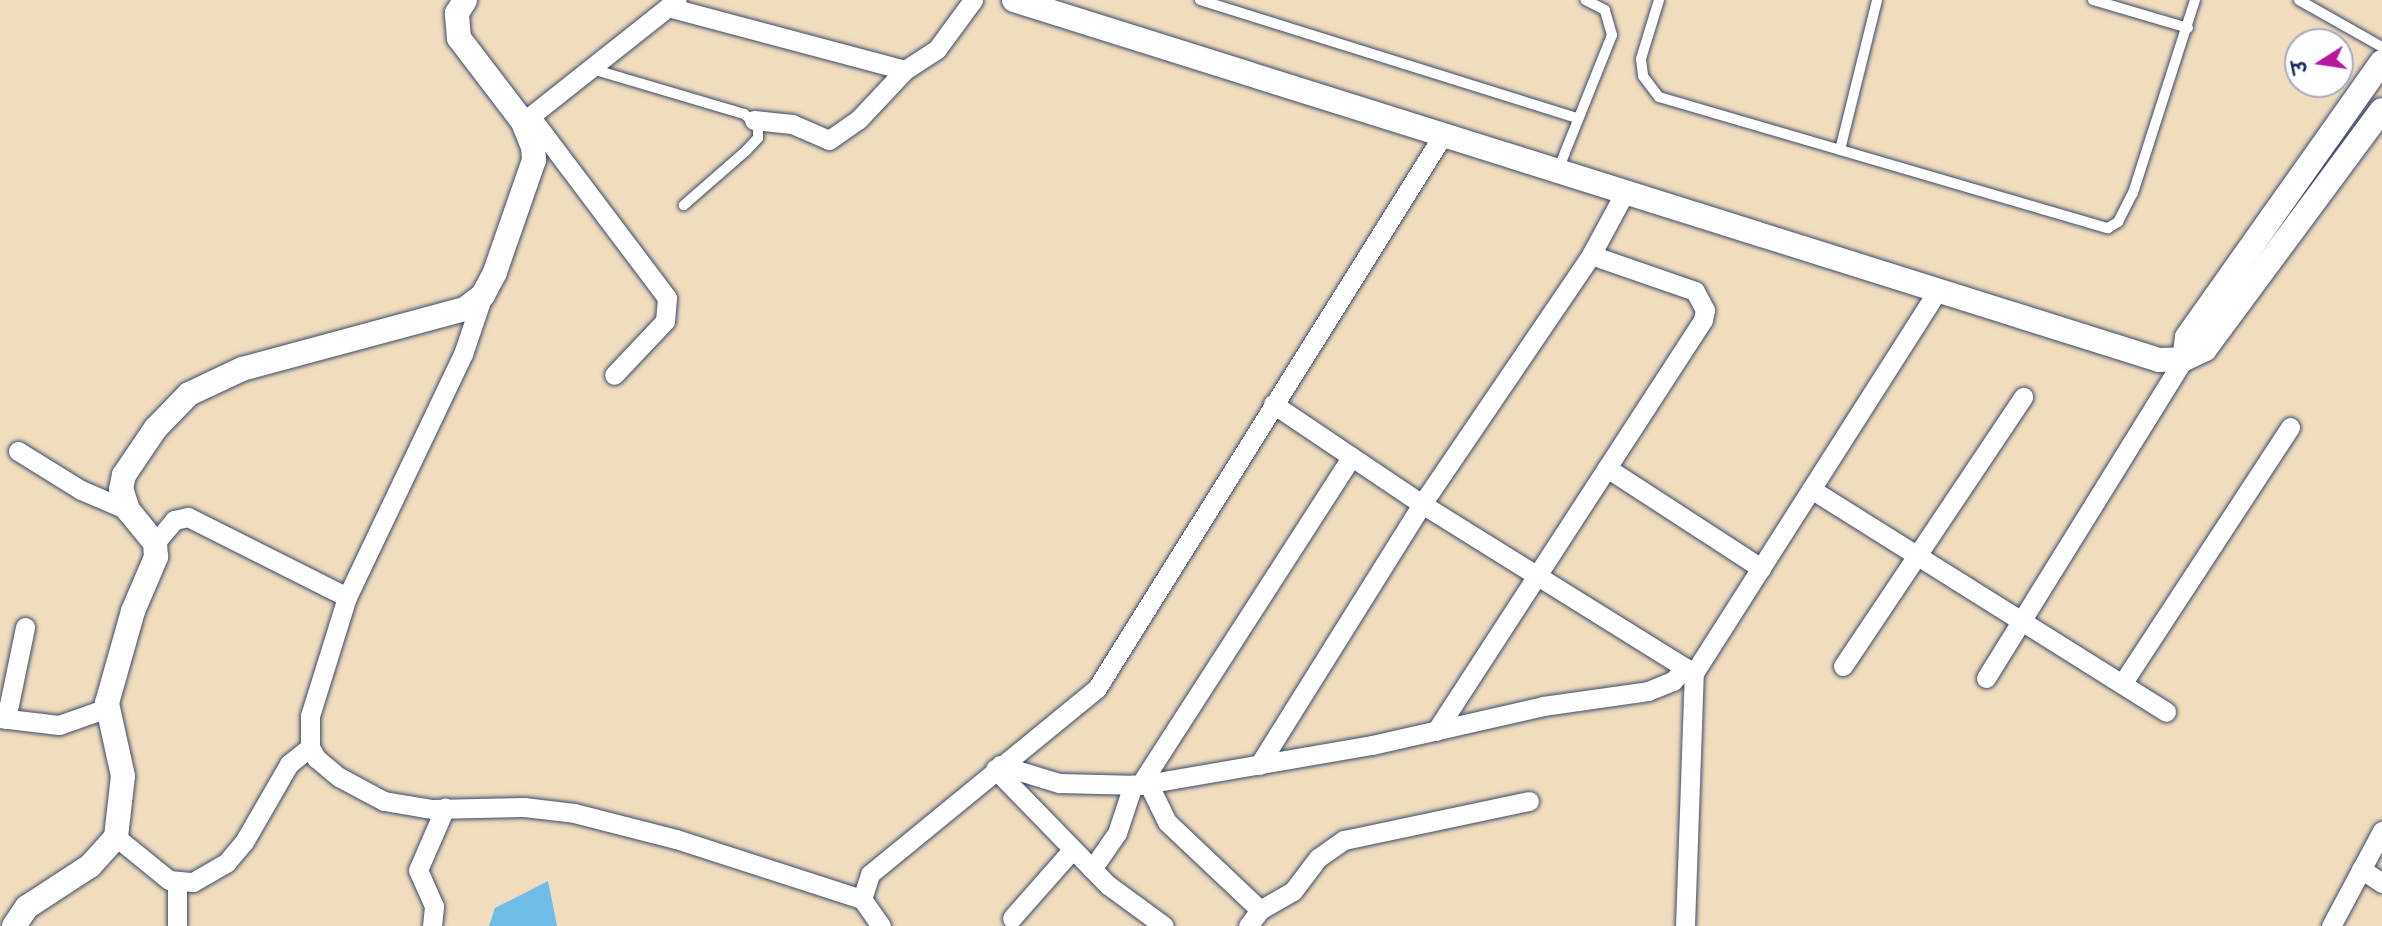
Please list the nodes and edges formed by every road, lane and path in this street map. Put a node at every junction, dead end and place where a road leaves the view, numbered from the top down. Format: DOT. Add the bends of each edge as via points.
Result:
graph roads {
  1 [pos="465,0"];
  2 [pos="973,0"];
  3 [pos="1014,0"];
  4 [pos="1200,0"];
  5 [pos="1585,0"];
  6 [pos="1659,0"];
  7 [pos="1877,0"];
  8 [pos="2093,0"];
  9 [pos="2196,0"];
  10 [pos="2299,0"];
  11 [pos="672,3"];
  12 [pos="2188,28"];
  13 [pos="2382,47"];
  14 [pos="2382,62"];
  15 [pos="591,68"];
  16 [pos="905,70"];
  17 [pos="2380,117"];
  18 [pos="1576,118"];
  19 [pos="526,119"];
  20 [pos="754,120"];
  21 [pos="1443,135"];
  22 [pos="1840,150"];
  23 [pos="1558,171"];
  24 [pos="1625,192"];
  25 [pos="684,205"];
  26 [pos="1591,255"];
  27 [pos="1938,290"];
  28 [pos="483,295"];
  29 [pos="2184,359"];
  30 [pos="614,375"];
  31 [pos="2023,397"];
  32 [pos="1273,404"];
  33 [pos="2290,427"];
  34 [pos="18,451"];
  35 [pos="1351,457"];
  36 [pos="1607,468"];
  37 [pos="1811,489"];
  38 [pos="1422,504"];
  39 [pos="128,510"];
  40 [pos="155,543"];
  41 [pos="1914,554"];
  42 [pos="1761,568"];
  43 [pos="1534,575"];
  44 [pos="347,597"];
  45 [pos="2021,621"];
  46 [pos="25,627"];
  47 [pos="1843,666"];
  48 [pos="1689,670"];
  49 [pos="1986,678"];
  50 [pos="2122,684"];
  51 [pos="107,708"];
  52 [pos="2166,712"];
  53 [pos="3,719"];
  54 [pos="1436,731"];
  55 [pos="310,747"];
  56 [pos="1259,765"];
  57 [pos="997,767"];
  58 [pos="1140,784"];
  59 [pos="1529,801"];
  60 [pos="445,808"];
  61 [pos="2382,831"];
  62 [pos="116,837"];
  63 [pos="1072,850"];
  64 [pos="2361,869"];
  65 [pos="1092,870"];
  66 [pos="2382,883"];
  67 [pos="177,884"];
  68 [pos="862,899"];
  69 [pos="1261,910"];
  70 [pos="1012,918"];
  71 [pos="875,924"];
  72 [pos="14,926"];
  73 [pos="177,926"];
  74 [pos="432,926"];
  75 [pos="1164,926"];
  76 [pos="1248,926"];
  77 [pos="1685,926"];
  78 [pos="2331,926"];
  1 -- 19 [label="street" via="457,13 459,38"];
  2 -- 16 [label="street" via="936,49"];
  3 -- 21 [label="street"];
  4 -- 18 [label="lane"];
  5 -- 18 [label="lane" via="1605,10 1612,35 1609,51"];
  6 -- 22 [label="lane" via="1641,59 1650,90 1659,97"];
  7 -- 22 [label="lane"];
  8 -- 12 [label="lane"];
  9 -- 12 [label="lane"];
  10 -- 13 [label="lane"];
  11 -- 15 [label="street"];
  11 -- 16 [label="street"];
  12 -- 22 [label="lane" via="2126,211 2108,228"];
  14 -- 29 [label="street" via="2186,337"];
  15 -- 19 [label="street"];
  15 -- 20 [label="lane"];
  16 -- 20 [label="street" via="858,120 830,140 792,124"];
  17 -- 29 [label="street" via="2205,349"];
  18 -- 23 [label="lane"];
  19 -- 28 [label="street" via="534,160 507,243"];
  19 -- 30 [label="street" via="667,298 665,321"];
  20 -- 25 [label="lane" via="760,130 758,138"];
  21 -- 23 [label="street"];
  21 -- 32 [label="street"];
  23 -- 24 [label="street"];
  24 -- 26 [label="street"];
  24 -- 27 [label="street"];
  26 -- 36 [label="street" via="1695,291 1705,310 1703,320"];
  26 -- 38 [label="street"];
  27 -- 29 [label="street" via="2159,360"];
  27 -- 37 [label="street"];
  28 -- 39 [label="street" via="448,316 291,354 242,369 189,394 156,428 124,475 121,489"];
  28 -- 44 [label="street" via="463,354"];
  29 -- 45 [label="street"];
  31 -- 41 [label="street"];
  32 -- 35 [label="street"];
  32 -- 57 [label="street" via="1097,688 1055,726"];
  33 -- 50 [label="street"];
  34 -- 39 [label="street" via="81,490"];
  35 -- 38 [label="street"];
  35 -- 58 [label="street"];
  36 -- 42 [label="street"];
  36 -- 43 [label="street"];
  37 -- 41 [label="street"];
  37 -- 42 [label="street"];
  38 -- 43 [label="street"];
  38 -- 56 [label="street"];
  39 -- 40 [label="street"];
  40 -- 44 [label="street" via="174,520 188,517"];
  40 -- 51 [label="street" via="152,576 129,623 112,674"];
  41 -- 45 [label="street"];
  41 -- 47 [label="street"];
  42 -- 48 [label="street"];
  43 -- 48 [label="street"];
  43 -- 54 [label="street"];
  44 -- 55 [label="street" via="310,716"];
  45 -- 49 [label="street"];
  45 -- 50 [label="street"];
  46 -- 53 [label="street"];
  48 -- 54 [label="street" via="1648,691 1543,706"];
  48 -- 77 [label="street"];
  50 -- 52 [label="street"];
  51 -- 53 [label="street" via="59,725"];
  51 -- 62 [label="street" via="122,776"];
  54 -- 56 [label="street"];
  55 -- 60 [label="street" via="323,766 384,802"];
  55 -- 67 [label="street" via="289,764 244,842 227,862 193,882"];
  56 -- 58 [label="street"];
  57 -- 58 [label="street" via="1059,783"];
  57 -- 63 [label="street"];
  57 -- 68 [label="street" via="870,874"];
  58 -- 65 [label="street" via="1117,833"];
  58 -- 69 [label="street" via="1167,822"];
  59 -- 69 [label="street" via="1468,810 1407,830 1344,839 1318,858 1286,897"];
  60 -- 68 [label="street" via="524,807 574,813 676,839"];
  60 -- 74 [label="street" via="418,870 434,906"];
  61 -- 64 [label="street"];
  62 -- 67 [label="street"];
  62 -- 72 [label="street" via="90,866 27,907"];
  63 -- 65 [label="street"];
  63 -- 70 [label="street"];
  64 -- 66 [label="street"];
  64 -- 78 [label="street"];
  65 -- 75 [label="street"];
  67 -- 73 [label="street"];
  68 -- 71 [label="street"];
  69 -- 76 [label="street"];
}
